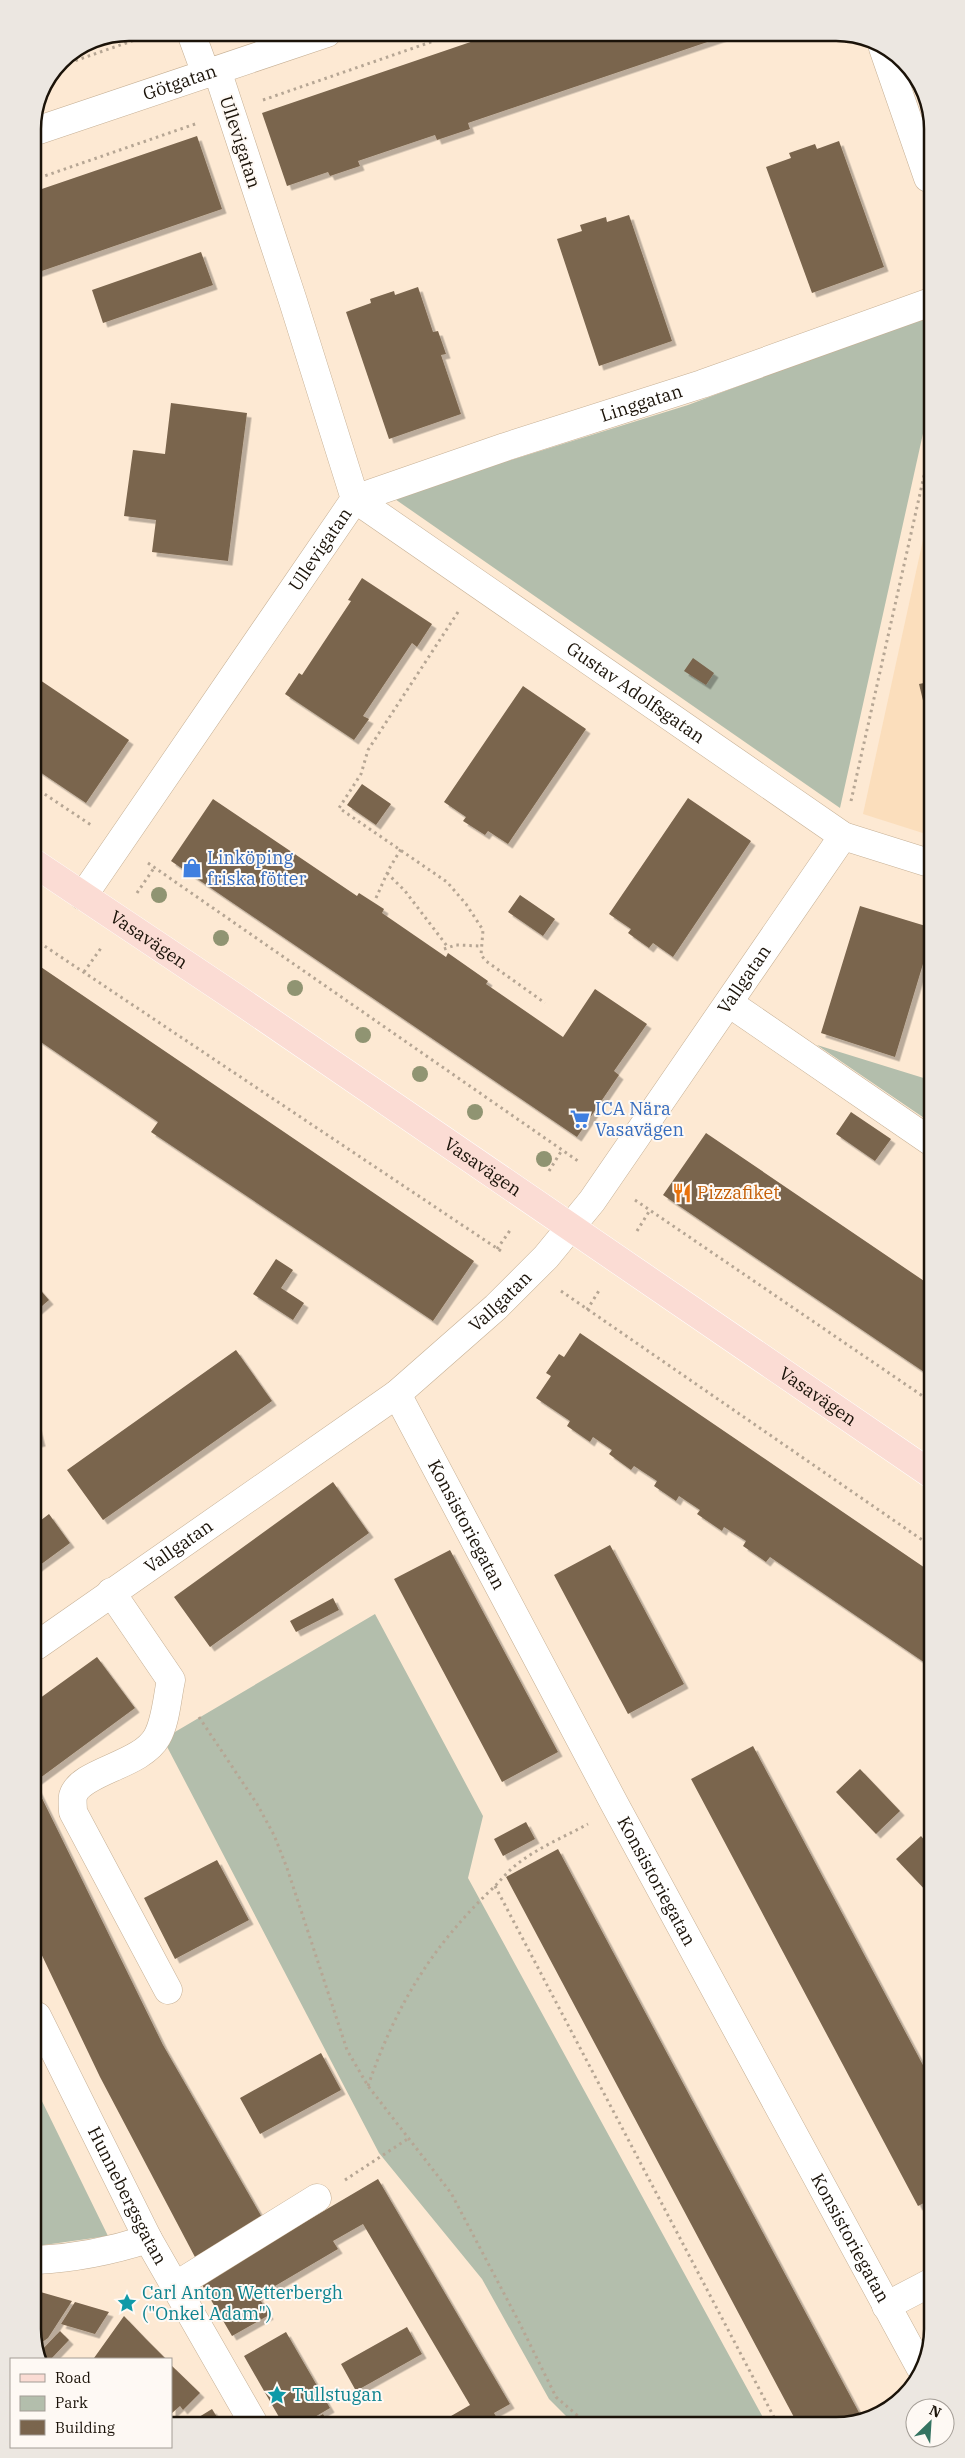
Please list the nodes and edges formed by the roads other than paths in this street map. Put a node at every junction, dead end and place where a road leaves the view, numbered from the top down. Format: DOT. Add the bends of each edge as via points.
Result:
graph roads {
  1 [pos="196,41"];
  2 [pos="303,41"];
  3 [pos="886,57"];
  4 [pos="212,72"];
  5 [pos="41,129"];
  6 [pos="924,166"];
  7 [pos="924,304"];
  8 [pos="355,499"];
  9 [pos="843,836"];
  10 [pos="924,861"];
  11 [pos="41,868"];
  12 [pos="83,896"];
  13 [pos="729,1004"];
  14 [pos="924,1137"];
  15 [pos="572,1228"];
  16 [pos="397,1394"];
  17 [pos="924,1470"];
  18 [pos="112,1592"];
  19 [pos="41,1642"];
  20 [pos="168,1990"];
  21 [pos="41,2024"];
  22 [pos="316,2198"];
  23 [pos="148,2239"];
  24 [pos="41,2260"];
  25 [pos="175,2286"];
  26 [pos="924,2286"];
  27 [pos="886,2306"];
  28 [pos="917,2362"];
  29 [pos="250,2417"];
  1 -- 4 [label="street, Ullevigatan"];
  2 -- 4 [label="street, Götgatan"];
  3 -- 6 [label="street"];
  4 -- 5 [label="street, Götgatan"];
  4 -- 8 [label="street, Ullevigatan" via="292,298"];
  7 -- 8 [label="street, Linggatan" via="702,384"];
  8 -- 9 [label="street, Gustav Adolfsgatan"];
  8 -- 12 [label="street, Ullevigatan"];
  9 -- 10 [label="street, Gustav Adolfsgatan"];
  9 -- 13 [label="street, Vallgatan"];
  11 -- 12 [label="main road, Vasavägen"];
  12 -- 15 [label="main road, Vasavägen"];
  13 -- 14 [label="street"];
  13 -- 15 [label="street, Vallgatan"];
  15 -- 16 [label="street, Vallgatan" via="532,1272 449,1351"];
  15 -- 17 [label="main road, Vasavägen"];
  16 -- 18 [label="street, Vallgatan"];
  16 -- 27 [label="street, Konsistoriegatan"];
  18 -- 19 [label="street, Vallgatan"];
  18 -- 20 [label="street" via="171,1680 157,1738 129,1762 84,1782 73,1795 73,1812"];
  21 -- 23 [label="street, Hunnebergsgatan"];
  22 -- 25 [label="street"];
  23 -- 24 [label="street" via="75,2258"];
  23 -- 25 [label="street, Hunnebergsgatan"];
  25 -- 29 [label="street, Hunnebergsgatan"];
  26 -- 27 [label="street"];
  27 -- 28 [label="street, Konsistoriegatan"];
}
